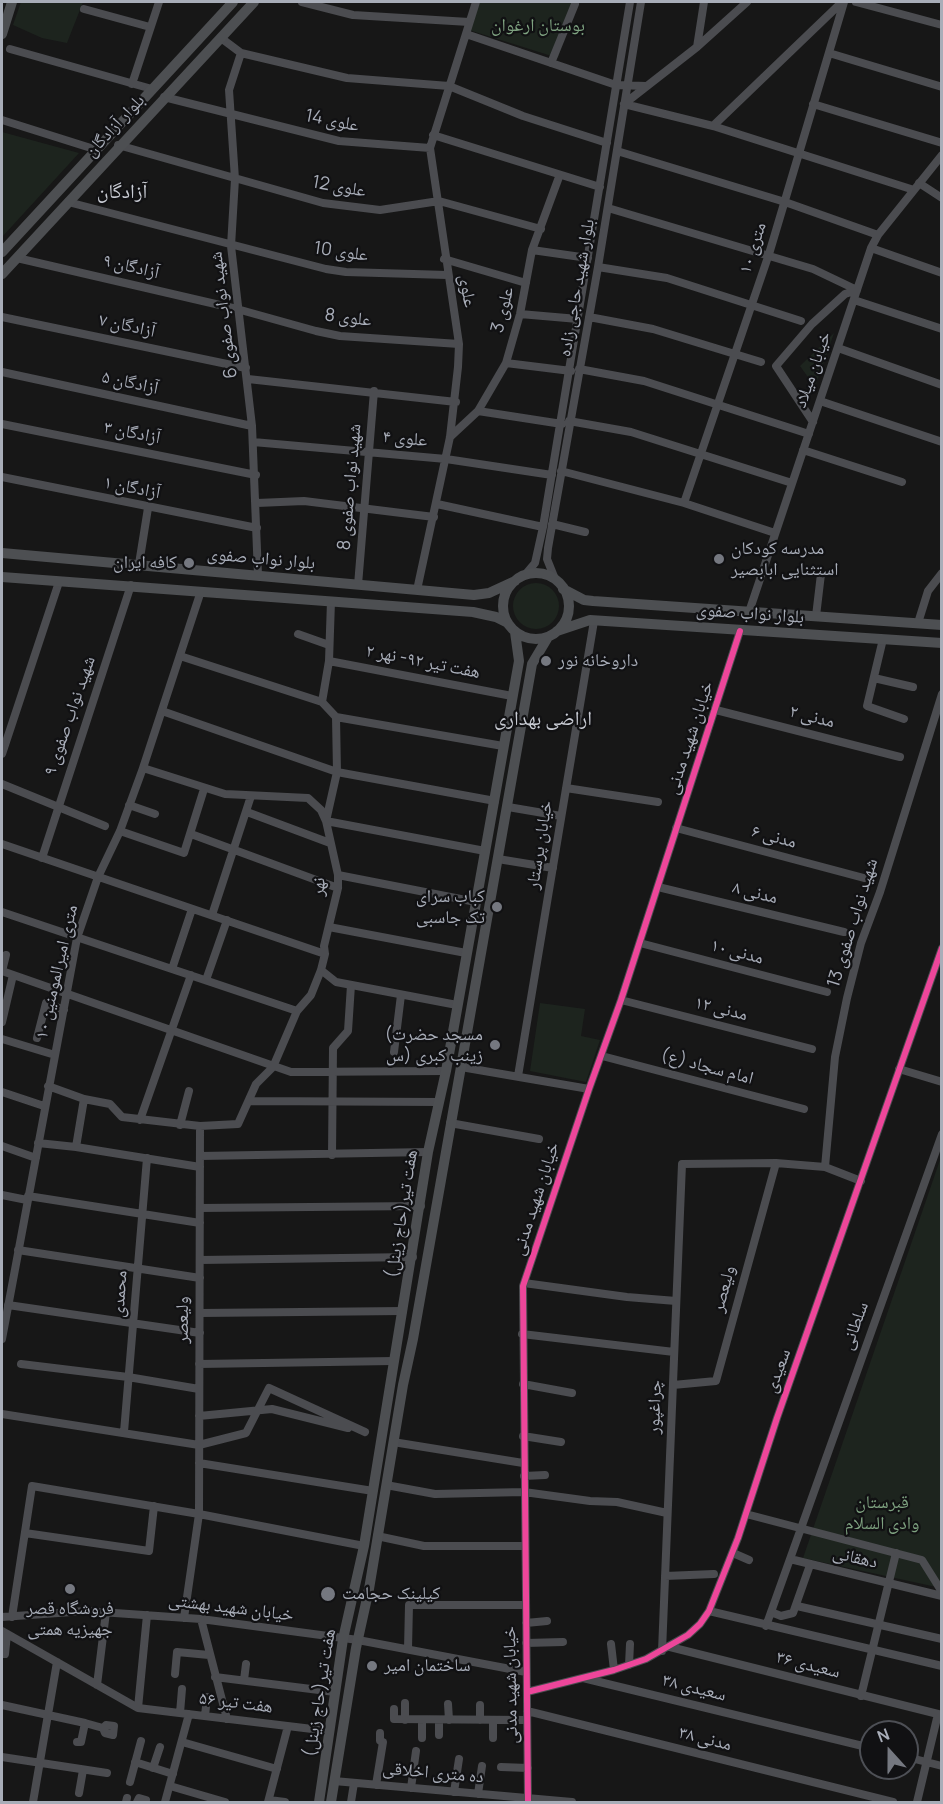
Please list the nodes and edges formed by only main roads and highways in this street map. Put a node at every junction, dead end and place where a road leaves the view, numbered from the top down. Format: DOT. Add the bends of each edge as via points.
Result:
graph roads {
  1 [pos="12,2"];
  2 [pos="232,2"];
  3 [pos="254,2"];
  4 [pos="2,34"];
  5 [pos="2,252"];
  6 [pos="2,274"];
  7 [pos="2,553"];
  8 [pos="2,577"];
  9 [pos="520,578"];
  10 [pos="563,589"];
  11 [pos="474,595"];
  12 [pos="593,602"];
  13 [pos="473,612"];
  14 [pos="592,620"];
  15 [pos="942,625"];
  16 [pos="511,627"];
  17 [pos="553,634"];
  18 [pos="942,643"];
  19 [pos="519,661"];
  20 [pos="532,664"];
  21 [pos="319,1803"];
  22 [pos="331,1803"];
  1 -- 4 [label="main road"];
  2 -- 5 [label="main road, بلوار آزادگان"];
  3 -- 6 [label="main road, بلوار آزادگان"];
  7 -- 11 [label="main road, بلوار نواب صفوی"];
  8 -- 13 [label="main road, بلوار نواب صفوی"];
  9 -- 10 [label="main road" via="535,573 555,579"];
  9 -- 11 [label="main road, بلوار نواب صفوی" via="489,593"];
  9 -- 16 [label="main road" via="504,601"];
  10 -- 12 [label="main road, بلوار نواب صفوی"];
  10 -- 17 [label="main road" via="569,611"];
  11 -- 13 [label="main road" via="483,604"];
  12 -- 14 [label="main road" via="584,610"];
  12 -- 15 [label="main road, بلوار نواب صفوی"];
  13 -- 16 [label="main road, بلوار نواب صفوی" via="496,617"];
  14 -- 17 [label="main road, بلوار نواب صفوی"];
  14 -- 18 [label="main road, بلوار نواب صفوی"];
  16 -- 17 [label="main road" via="537,639"];
  16 -- 19 [label="main road, هفت تیر(حاج زینل)"];
  17 -- 20 [label="main road, هفت تیر(حاج زینل)"];
  19 -- 20 [label="main road" via="527,657"];
  19 -- 21 [label="main road, هفت تیر(حاج زینل)" via="428,1152 364,1546 343,1639"];
  20 -- 22 [label="main road, هفت تیر(حاج زینل)"];
}
